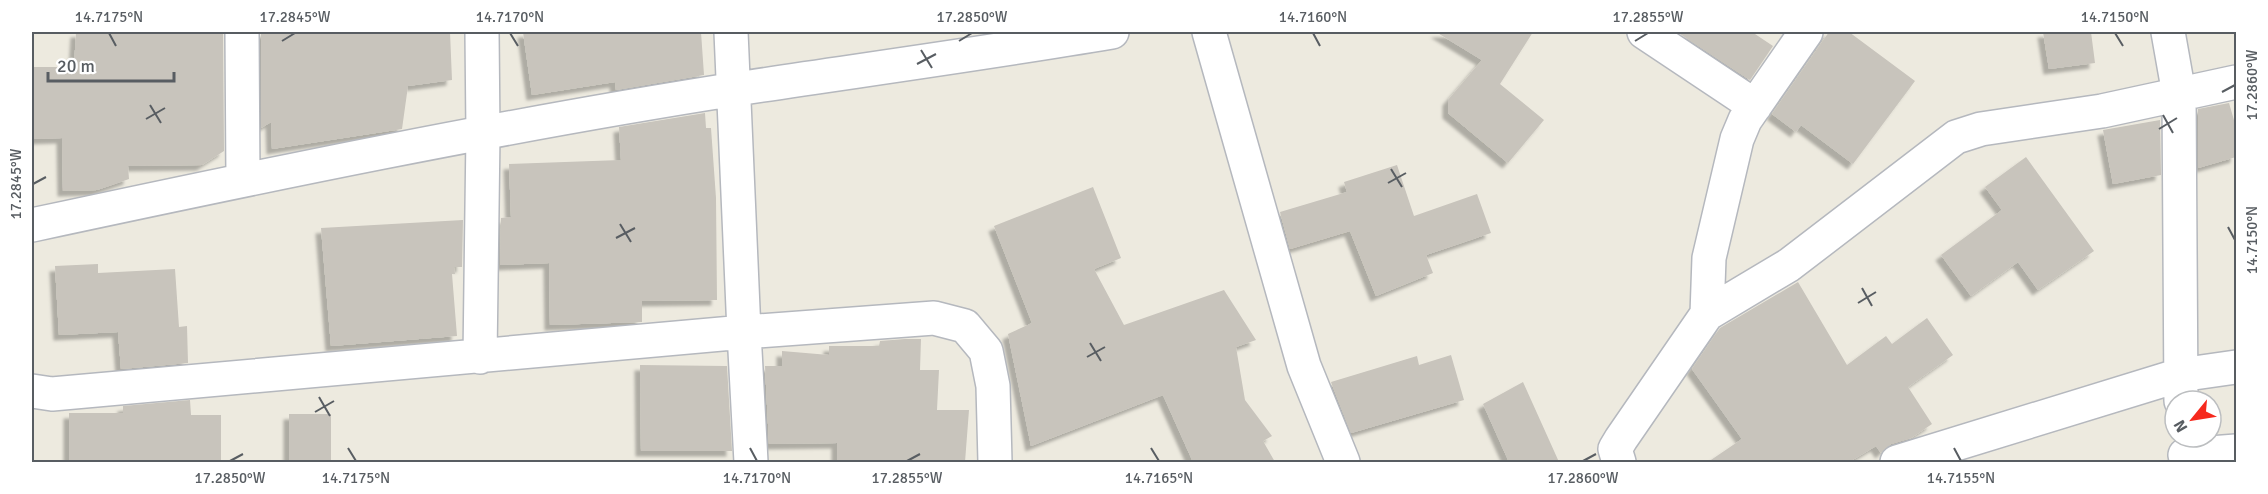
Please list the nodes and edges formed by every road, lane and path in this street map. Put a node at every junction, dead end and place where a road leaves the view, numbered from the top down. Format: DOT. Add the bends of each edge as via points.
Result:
graph roads {
  1 [pos="242,32"];
  2 [pos="482,32"];
  3 [pos="731,32"];
  4 [pos="1112,32"];
  5 [pos="1209,32"];
  6 [pos="1644,32"];
  7 [pos="1806,32"];
  8 [pos="2168,32"];
  9 [pos="2236,82"];
  10 [pos="735,89"];
  11 [pos="2179,94"];
  12 [pos="1755,106"];
  13 [pos="483,134"];
  14 [pos="243,180"];
  15 [pos="32,225"];
  16 [pos="1707,314"];
  17 [pos="744,332"];
  18 [pos="480,357"];
  19 [pos="2236,367"];
  20 [pos="2181,388"];
  21 [pos="32,391"];
  22 [pos="2236,451"];
  23 [pos="2184,452"];
  24 [pos="752,462"];
  25 [pos="995,462"];
  26 [pos="1343,462"];
  27 [pos="1619,462"];
  28 [pos="1897,462"];
  1 -- 14 [label="street"];
  2 -- 13 [label="street"];
  3 -- 10 [label="street"];
  4 -- 10 [label="street"];
  5 -- 26 [label="street" via="1301,356"];
  6 -- 12 [label="street"];
  7 -- 12 [label="street"];
  8 -- 11 [label="street"];
  9 -- 11 [label="street"];
  10 -- 13 [label="street"];
  10 -- 17 [label="street"];
  11 -- 16 [label="street" via="2102,111 1981,129 1956,137 1789,265"];
  11 -- 20 [label="street"];
  12 -- 16 [label="street" via="1744,120 1737,140 1713,237"];
  13 -- 14 [label="street"];
  13 -- 18 [label="street"];
  14 -- 15 [label="street"];
  16 -- 27 [label="street" via="1621,439 1616,449"];
  17 -- 18 [label="street"];
  17 -- 24 [label="street"];
  17 -- 25 [label="street" via="934,318 965,326 986,351 993,386"];
  18 -- 21 [label="street" via="52,394"];
  19 -- 20 [label="street"];
  20 -- 28 [label="street"];
  22 -- 23 [label="street"];
}
